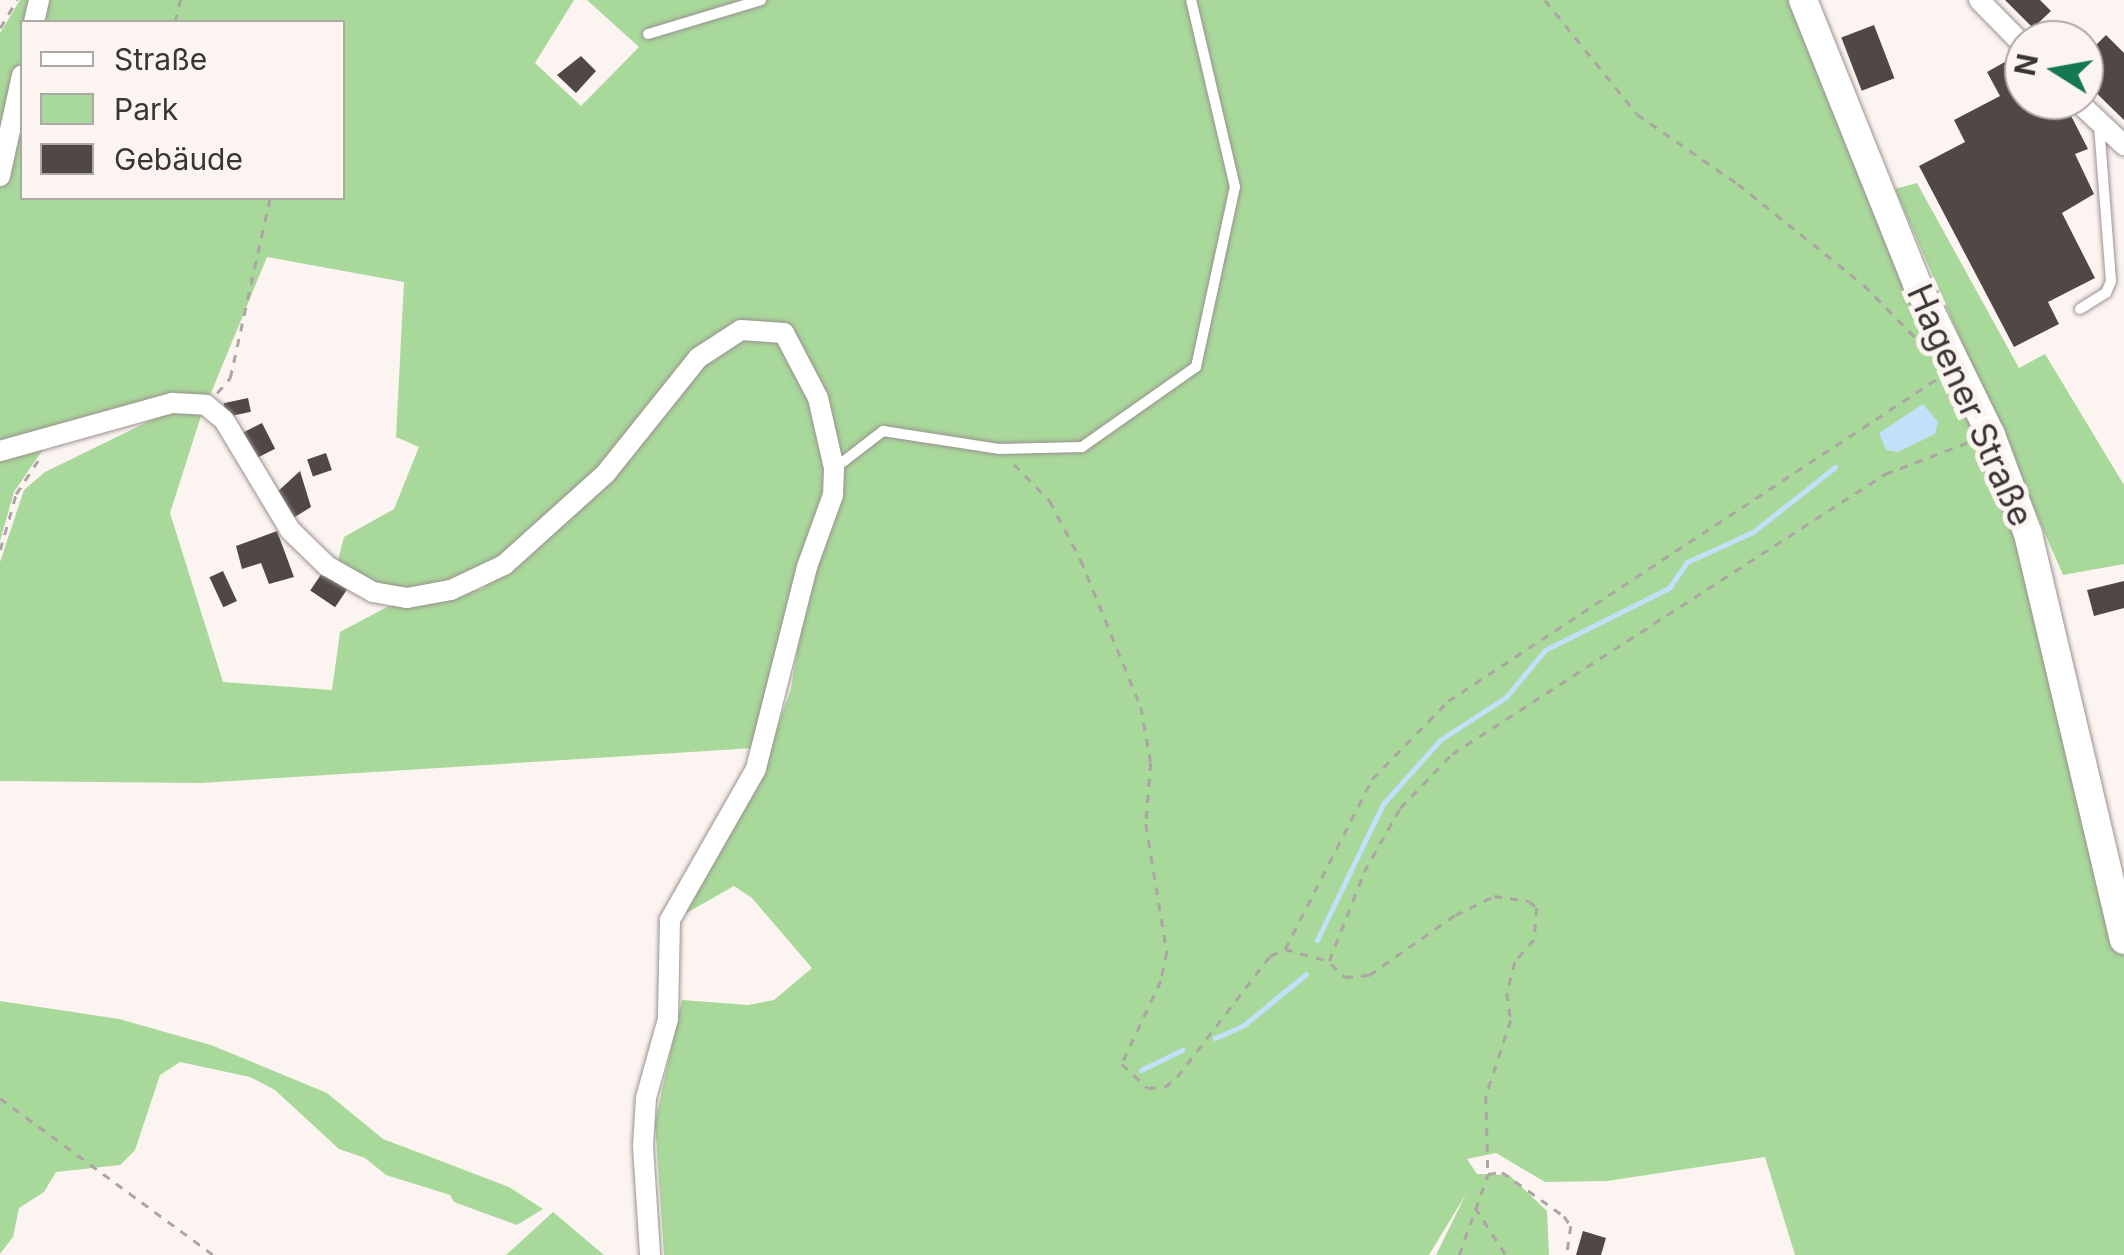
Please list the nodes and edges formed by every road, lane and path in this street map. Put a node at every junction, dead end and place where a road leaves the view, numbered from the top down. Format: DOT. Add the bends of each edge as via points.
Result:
graph roads {
  1 [pos="18,0"];
  2 [pos="760,0"];
  3 [pos="1190,0"];
  4 [pos="1545,0"];
  5 [pos="1803,0"];
  6 [pos="1979,0"];
  7 [pos="2004,26"];
  8 [pos="0,28"];
  9 [pos="648,34"];
  10 [pos="20,84"];
  11 [pos="2098,122"];
  12 [pos="2124,146"];
  13 [pos="0,176"];
  14 [pos="270,200"];
  15 [pos="2080,308"];
  16 [pos="1928,347"];
  17 [pos="1956,366"];
  18 [pos="206,405"];
  19 [pos="1991,436"];
  20 [pos="51,440"];
  21 [pos="998,449"];
  22 [pos="0,452"];
  23 [pos="834,468"];
  24 [pos="0,550"];
  25 [pos="2124,940"];
  26 [pos="1285,949"];
  27 [pos="1330,961"];
  28 [pos="0,1098"];
  29 [pos="1488,1174"];
  30 [pos="1474,1206"];
  31 [pos="214,1255"];
  32 [pos="650,1255"];
  33 [pos="1460,1255"];
  34 [pos="1506,1255"];
  35 [pos="1567,1255"];
  1 -- 8 [label="path"];
  2 -- 9 [label="lane"];
  3 -- 21 [label="lane" via="1235,187 1196,367 1082,447"];
  4 -- 16 [label="path" via="1637,114 1808,240"];
  5 -- 17 [label="main road, Hagener Straße"];
  6 -- 7 [label="street"];
  10 -- 13 [label="street"];
  11 -- 12 [label="street"];
  11 -- 15 [label="lane" via="2111,281 2106,293"];
  14 -- 18 [label="path" via="230,378"];
  17 -- 19 [label="main road, Hagener Straße"];
  17 -- 26 [label="path" via="1448,701 1372,778"];
  18 -- 20 [label="street" via="172,402"];
  18 -- 23 [label="street" via="224,420 290,530 327,566 373,592 408,598 450,590 504,565 606,473 698,358 741,330 784,333 818,398"];
  19 -- 25 [label="main road, Hagener Straße" via="2028,534"];
  19 -- 27 [label="path" via="1885,474 1452,754 1400,808 1364,872"];
  20 -- 22 [label="street"];
  20 -- 24 [label="path" via="16,494"];
  21 -- 23 [label="lane" via="882,431"];
  21 -- 26 [label="path" via="1050,501 1104,608 1140,708 1151,763 1146,824 1167,952 1161,982 1122,1064 1132,1080 1166,1087 1178,1077 1270,956"];
  23 -- 32 [label="street" via="833,495 807,567 756,769 670,920 668,1018 646,1098 643,1146"];
  26 -- 27 [label="path"];
  27 -- 29 [label="path" via="1357,978 1478,902 1494,896 1538,908 1534,940 1514,962 1507,994 1511,1020 1486,1096"];
  28 -- 31 [label="path"];
  29 -- 30 [label="path"];
  29 -- 35 [label="path" via="1516,1178 1564,1216 1571,1226"];
  30 -- 33 [label="path"];
  30 -- 34 [label="path"];
}
